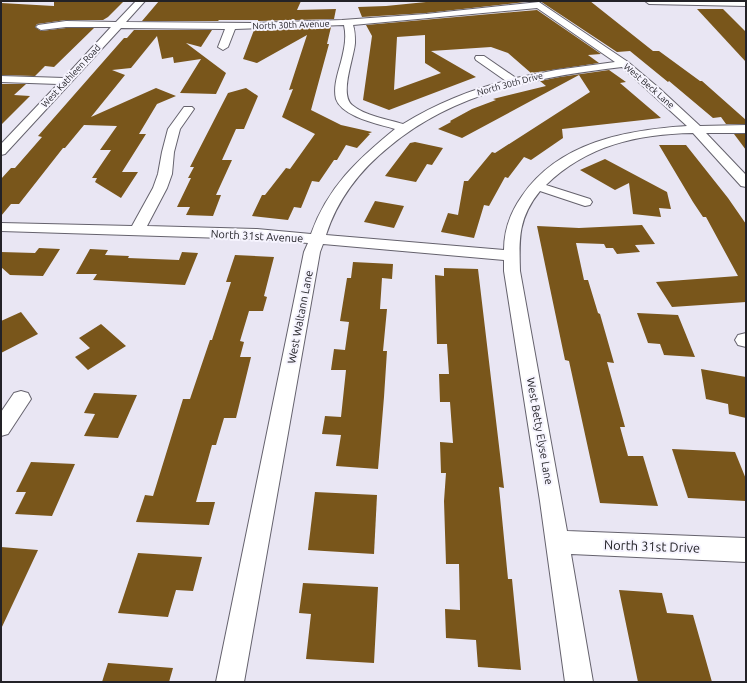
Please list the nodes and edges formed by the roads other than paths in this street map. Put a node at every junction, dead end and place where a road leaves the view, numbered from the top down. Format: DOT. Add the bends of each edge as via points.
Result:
graph roads {
  1 [pos="142,1"];
  2 [pos="649,1"];
  3 [pos="733,2"];
  4 [pos="539,5"];
  5 [pos="744,7"];
  6 [pos="348,22"];
  7 [pos="119,25"];
  8 [pos="231,26"];
  9 [pos="41,27"];
  10 [pos="223,47"];
  11 [pos="480,58"];
  12 [pos="624,64"];
  13 [pos="1,79"];
  14 [pos="66,80"];
  15 [pos="514,81"];
  16 [pos="188,109"];
  17 [pos="404,128"];
  18 [pos="696,129"];
  19 [pos="746,129"];
  20 [pos="1,150"];
  21 [pos="746,183"];
  22 [pos="537,186"];
  23 [pos="584,202"];
  24 [pos="1,227"];
  25 [pos="137,231"];
  26 [pos="317,239"];
  27 [pos="512,256"];
  28 [pos="22,399"];
  29 [pos="1,428"];
  30 [pos="557,542"];
  31 [pos="746,550"];
  32 [pos="230,682"];
  33 [pos="579,682"];
  1 -- 7 [label="street, West Kathleen Road"];
  2 -- 3 [label="street"];
  3 -- 5 [label="street"];
  4 -- 6 [label="street, North 30th Avenue"];
  4 -- 12 [label="street, West Beck Lane"];
  6 -- 8 [label="street, North 30th Avenue"];
  6 -- 17 [label="street" via="351,44 341,98 346,106 354,111"];
  7 -- 8 [label="street, North 30th Avenue"];
  7 -- 9 [label="street, North 30th Avenue" via="62,24"];
  7 -- 14 [label="street, West Kathleen Road"];
  8 -- 10 [label="street"];
  11 -- 15 [label="street"];
  12 -- 15 [label="street, North 30th Drive" via="556,72"];
  12 -- 18 [label="street, West Beck Lane"];
  13 -- 14 [label="street"];
  14 -- 20 [label="street, West Kathleen Road"];
  15 -- 17 [label="street, North 30th Drive" via="458,98"];
  16 -- 25 [label="street" via="174,129 160,188"];
  17 -- 26 [label="street, West Waltann Lane" via="366,160 345,183 333,199"];
  18 -- 19 [label="street"];
  18 -- 21 [label="street, West Beck Lane"];
  18 -- 22 [label="street, West Betty Elyse Lane" via="631,136 596,146 554,168"];
  22 -- 23 [label="street"];
  22 -- 27 [label="street, West Betty Elyse Lane" via="520,210 513,229"];
  24 -- 25 [label="street, North 31st Avenue"];
  25 -- 26 [label="street, North 31st Avenue" via="257,234"];
  26 -- 27 [label="street, North 31st Avenue"];
  26 -- 32 [label="street, West Waltann Lane" via="312,252"];
  27 -- 30 [label="street, West Betty Elyse Lane" via="512,271"];
  28 -- 29 [label="street"];
  30 -- 31 [label="street, North 31st Drive"];
  30 -- 33 [label="street, West Betty Elyse Lane"];
}
